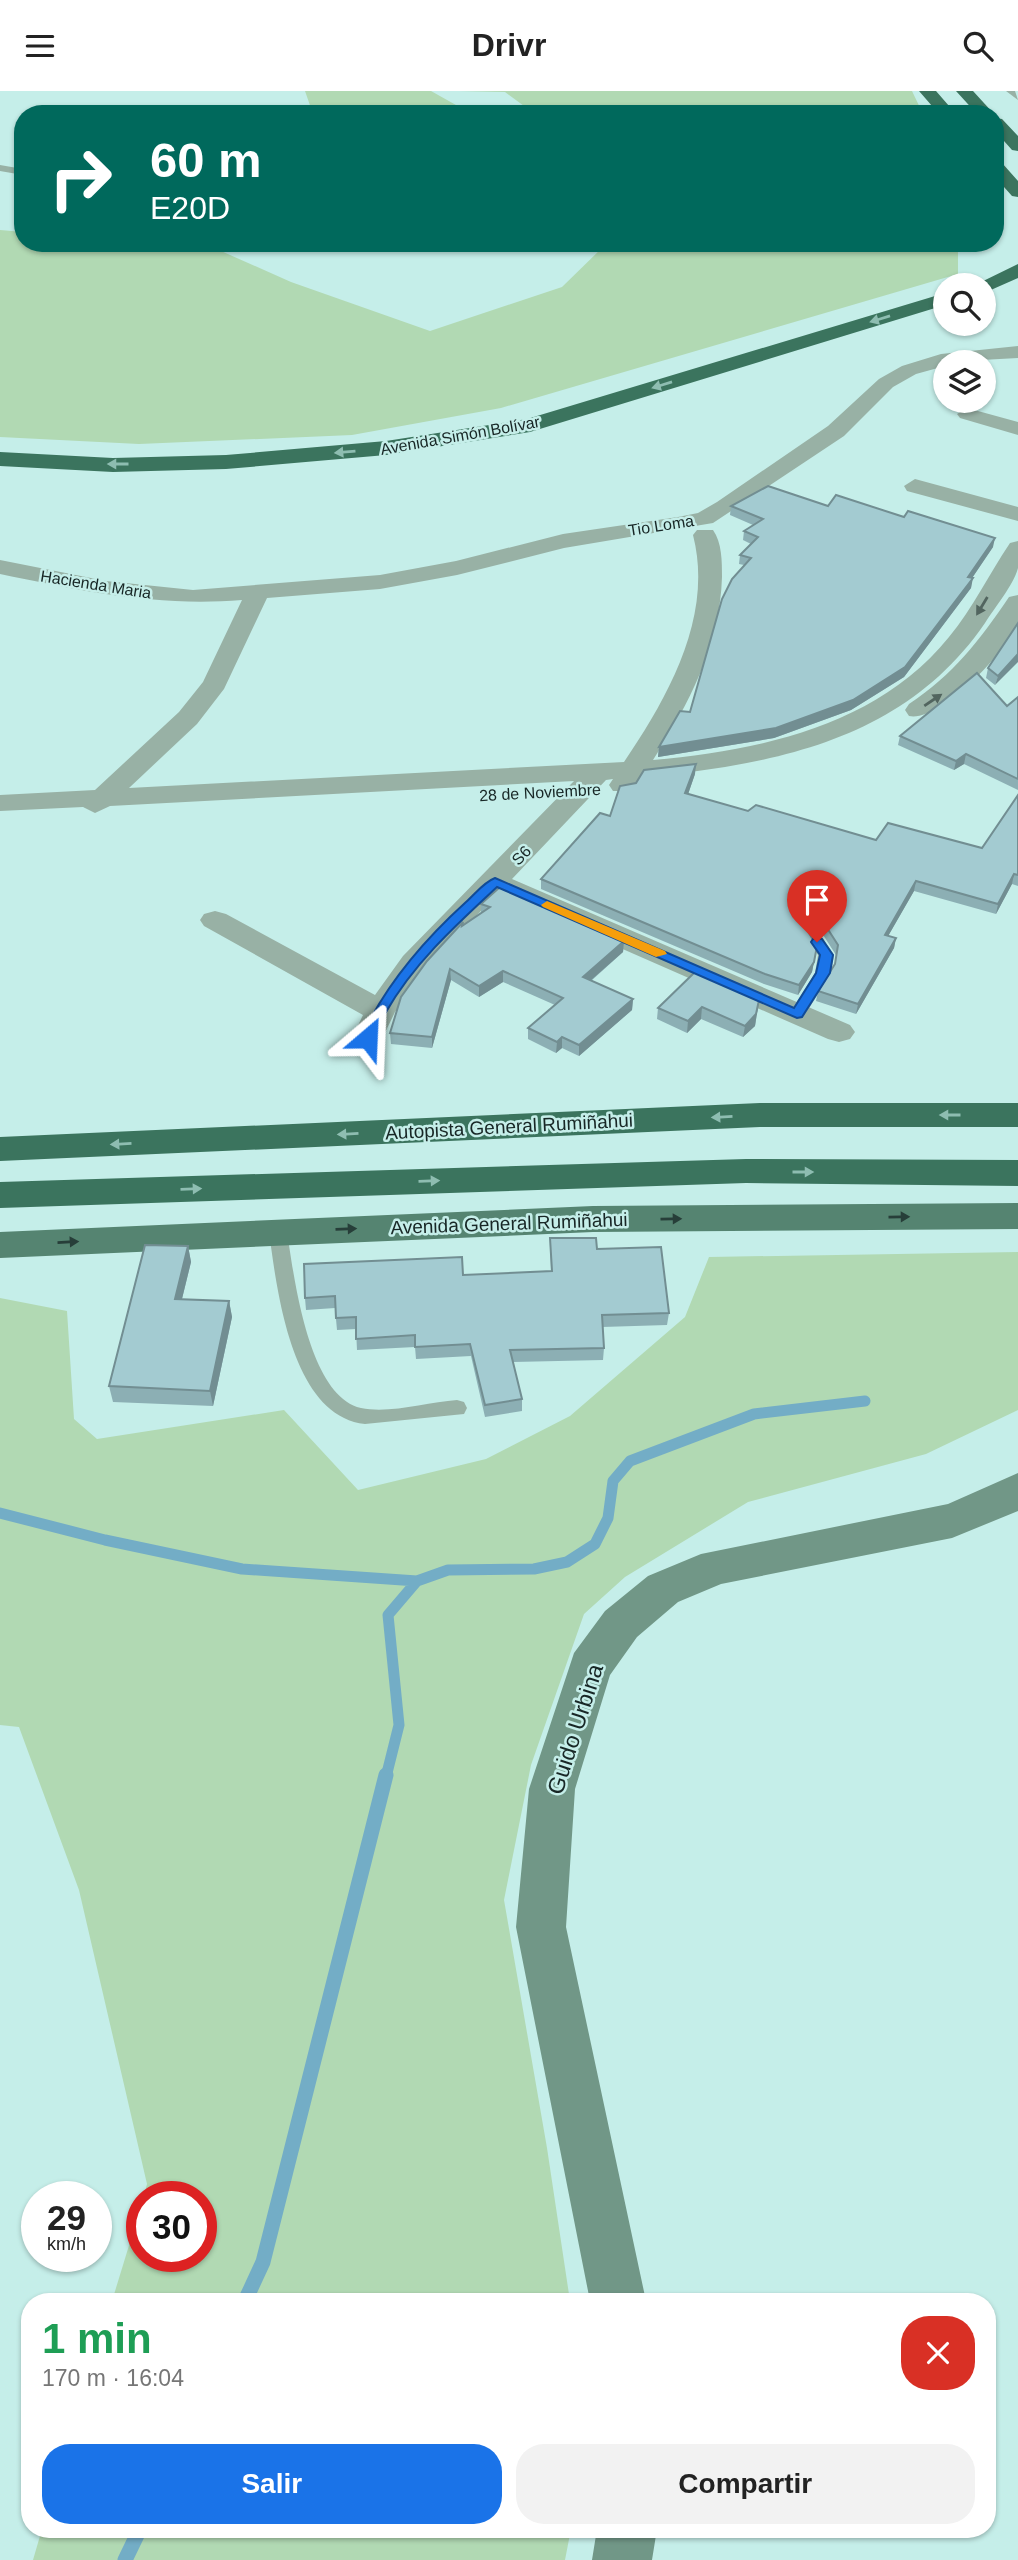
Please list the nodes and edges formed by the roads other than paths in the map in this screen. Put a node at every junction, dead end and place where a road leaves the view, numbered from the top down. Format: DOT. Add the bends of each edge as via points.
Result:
graph roads {
  1 [pos="928,91"];
  2 [pos="964,91"];
  3 [pos="1010,91"];
  4 [pos="1018,98"];
  5 [pos="940,105"];
  6 [pos="977,105"];
  7 [pos="1004,131"];
  8 [pos="1018,146"];
  9 [pos="1004,176"];
  10 [pos="1018,192"];
  11 [pos="1018,269"];
  12 [pos="996,281"];
  13 [pos="933,303"];
  14 [pos="1018,352"];
  15 [pos="967,414"];
  16 [pos="1018,429"];
  17 [pos="553,442"];
  18 [pos="0,459"];
  19 [pos="438,462"];
  20 [pos="387,470"];
  21 [pos="360,472"];
  22 [pos="915,486"];
  23 [pos="1018,514"];
  24 [pos="705,535"];
  25 [pos="1018,548"];
  26 [pos="0,567"];
  27 [pos="258,592"];
  28 [pos="193,597"];
  29 [pos="1018,602"];
  30 [pos="234,639"];
  31 [pos="145,758"];
  32 [pos="609,780"];
  33 [pos="102,797"];
  34 [pos="0,803"];
  35 [pos="36,809"];
  36 [pos="81,816"];
  37 [pos="0,819"];
  38 [pos="495,882"];
  39 [pos="215,921"];
  40 [pos="810,931"];
  41 [pos="797,1014"];
  42 [pos="839,1032"];
  43 [pos="1018,1115"];
  44 [pos="0,1149"];
  45 [pos="1018,1173"];
  46 [pos="0,1195"];
  47 [pos="1009,1218"];
  48 [pos="278,1232"];
  49 [pos="0,1245"];
  50 [pos="457,1408"];
  51 [pos="1018,1490"];
  52 [pos="616,2293"];
  53 [pos="626,2538"];
  54 [pos="622,2560"];
  1 -- 5 [label="highway"];
  2 -- 6 [label="highway"];
  3 -- 4 [label="lane"];
  7 -- 8 [label="highway"];
  9 -- 10 [label="highway"];
  11 -- 12 [label="highway"];
  13 -- 18 [label="highway, Avenida Simón Bolívar, one-way" via="530,425 386,448 226,462 113,465"];
  14 -- 27 [label="street, Tio Loma" via="941,360 909,370 886,383 836,431 705,518 563,541 380,582"];
  15 -- 16 [label="street"];
  17 -- 19 [label="highway, Avenida Simón Bolívar"];
  20 -- 21 [label="highway, Avenida Simón Bolívar"];
  22 -- 23 [label="street"];
  24 -- 32 [label="street, S6" via="710,593 689,672"];
  25 -- 32 [label="street, one-way" via="949,654 882,710 852,725 762,751"];
  26 -- 28 [label="street, Hacienda Maria" via="106,588"];
  27 -- 28 [label="street, Hacienda Maria"];
  27 -- 30 [label="street"];
  28 -- 30 [label="street" via="219,616"];
  32 -- 29 [label="street, 28 de Noviembre, one-way" via="714,778 780,764 870,736 908,717 965,677"];
  30 -- 31 [label="street" via="215,684 188,718"];
  31 -- 33 [label="street"];
  31 -- 35 [label="street" via="62,786"];
  32 -- 33 [label="street"];
  32 -- 36 [label="street, 28 de Noviembre"];
  32 -- 38 [label="street, S6"];
  33 -- 35 [label="street"];
  33 -- 36 [label="street"];
  34 -- 35 [label="street"];
  35 -- 36 [label="street, 28 de Noviembre"];
  35 -- 37 [label="street, 28 de Noviembre"];
  38 -- 39 [label="street, S6" via="414,963 374,1025"];
  38 -- 41 [label="street"];
  40 -- 41 [label="lane" via="827,955 823,973"];
  41 -- 42 [label="street"];
  43 -- 44 [label="highway, Autopista General Rumiñahui, one-way" via="760,1115"];
  46 -- 45 [label="highway, one-way" via="746,1171"];
  48 -- 47 [label="main road, Avenida General Rumiñahui, one-way" via="593,1220"];
  49 -- 48 [label="main road, Avenida General Rumiñahui, one-way"];
  48 -- 50 [label="lane" via="298,1341 328,1398 358,1415"];
  51 -- 52 [label="street, Guido Urbina" via="952,1521 716,1567 663,1589 621,1624 590,1667 552,1789 541,1927"];
  53 -- 54 [label="street"];
}
